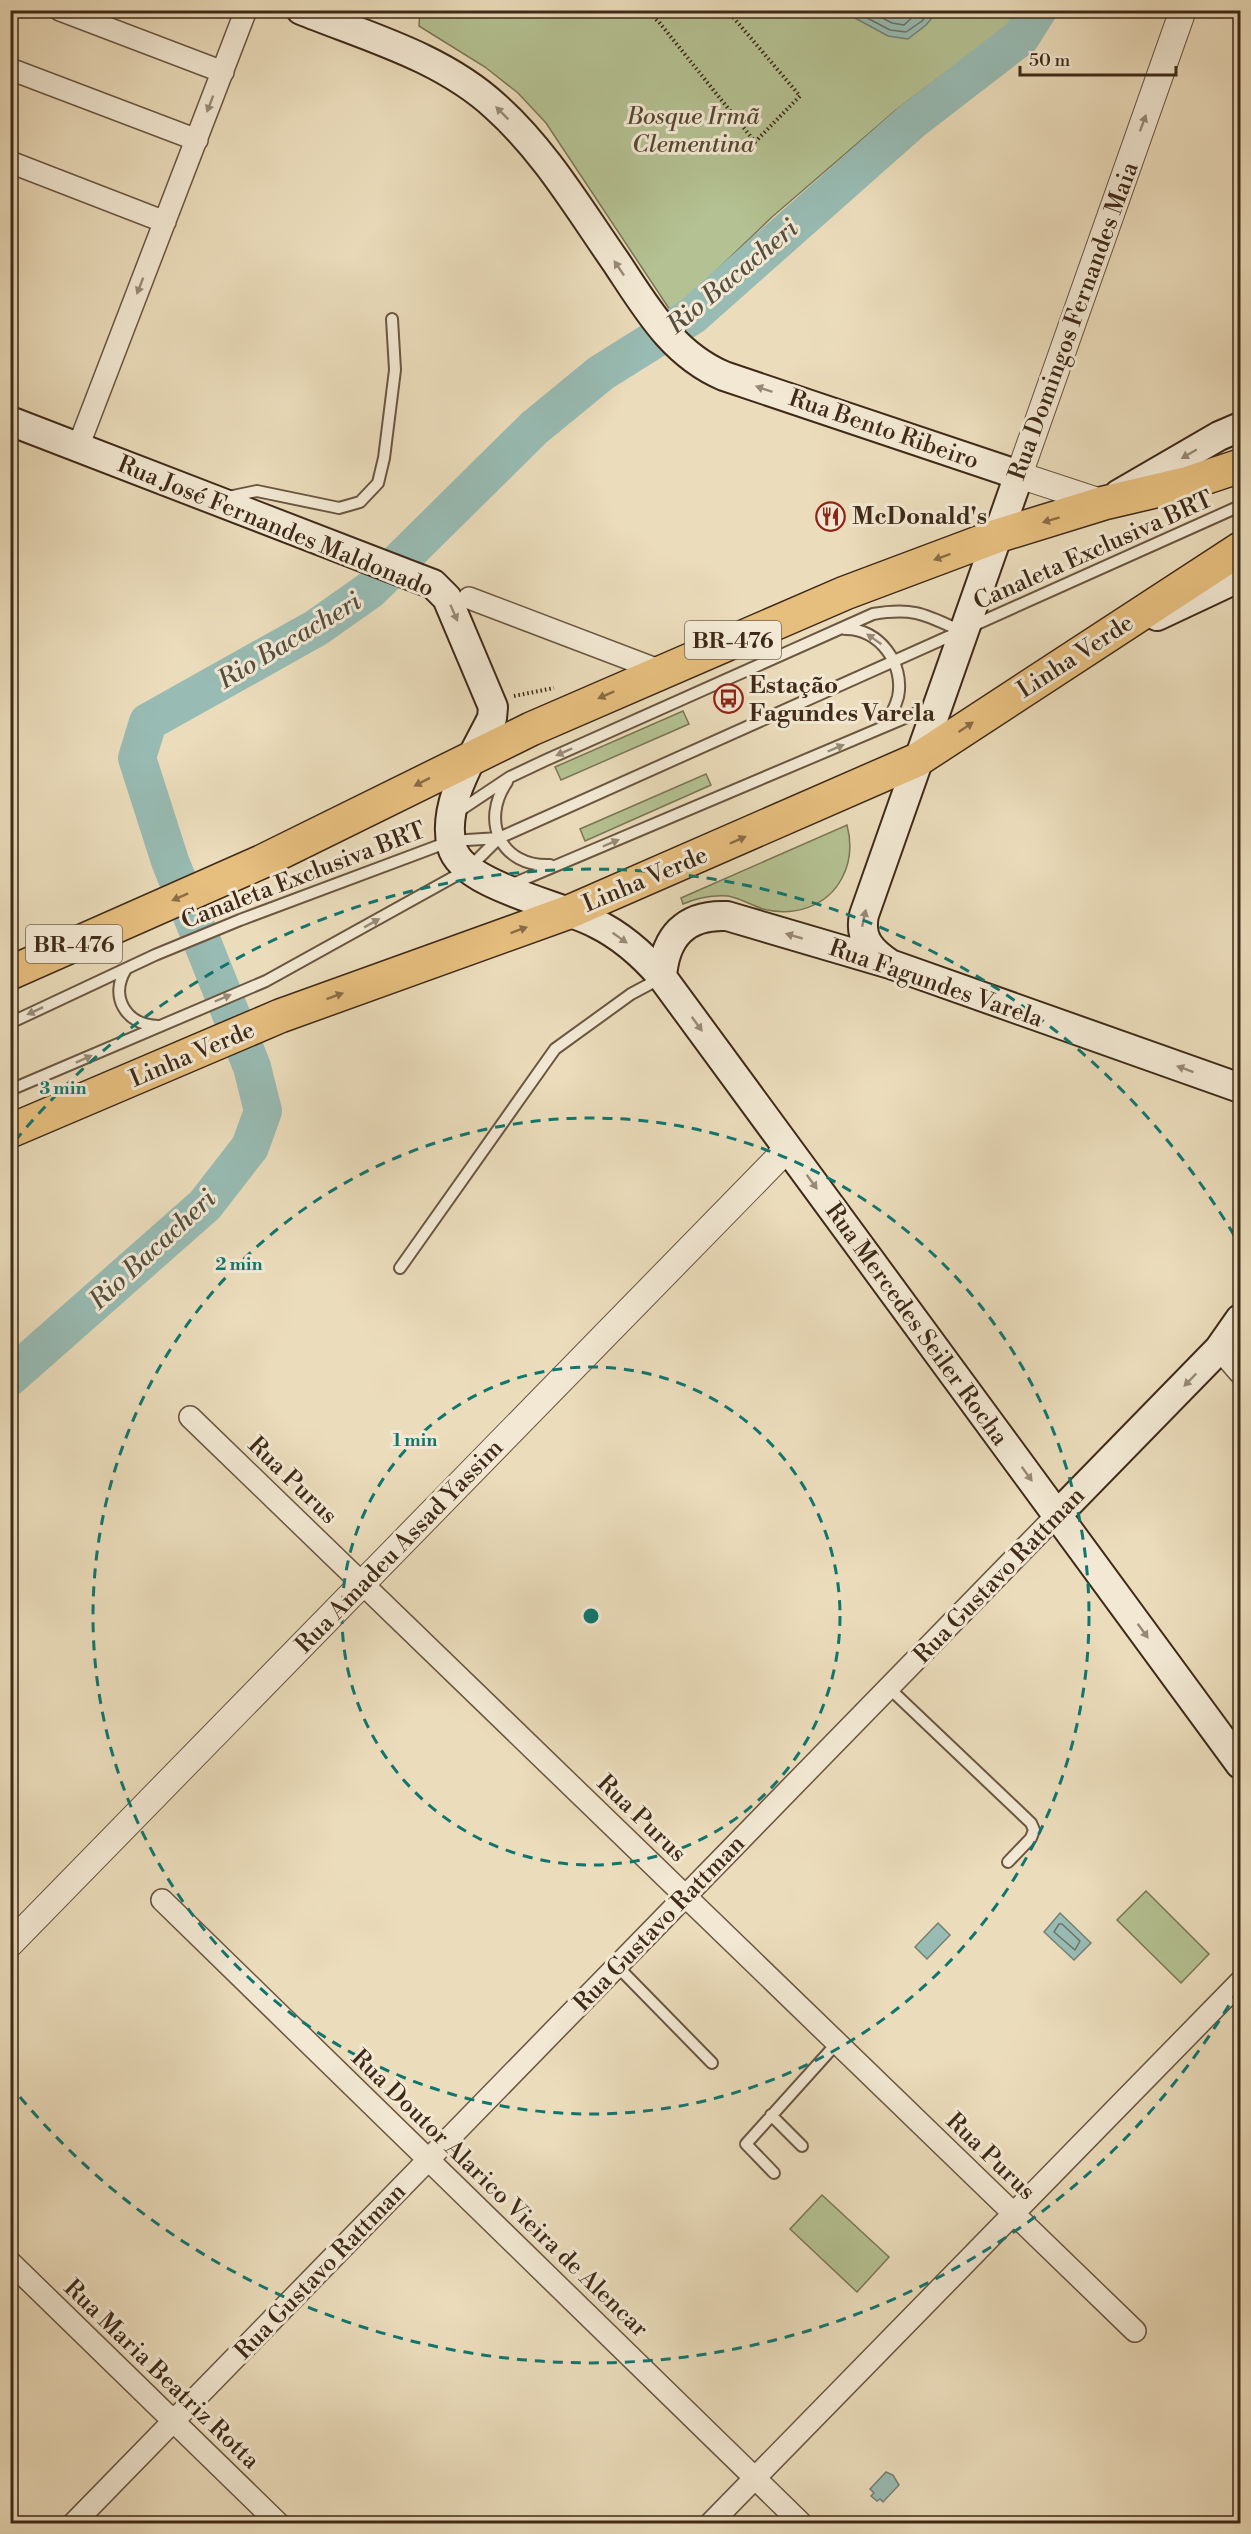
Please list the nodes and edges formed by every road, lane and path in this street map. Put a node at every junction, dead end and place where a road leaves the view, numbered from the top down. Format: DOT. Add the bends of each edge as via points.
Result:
graph roads {
  1 [pos="60,10"];
  2 [pos="246,10"];
  3 [pos="301,10"];
  4 [pos="646,10"];
  5 [pos="727,10"];
  6 [pos="1183,10"];
  7 [pos="10,69"];
  8 [pos="223,72"];
  9 [pos="197,140"];
  10 [pos="10,162"];
  11 [pos="165,222"];
  12 [pos="392,319"];
  13 [pos="10,421"];
  14 [pos="1240,427"];
  15 [pos="78,447"];
  16 [pos="1240,466"];
  17 [pos="1018,475"];
  18 [pos="216,500"];
  19 [pos="1104,503"];
  20 [pos="1240,506"];
  21 [pos="997,536"];
  22 [pos="1240,549"];
  23 [pos="1240,577"];
  24 [pos="469,598"];
  25 [pos="841,629"];
  26 [pos="963,632"];
  27 [pos="1079,653"];
  28 [pos="894,662"];
  29 [pos="661,671"];
  30 [pos="565,686"];
  31 [pos="514,696"];
  32 [pos="937,705"];
  33 [pos="884,727"];
  34 [pos="474,755"];
  35 [pos="918,760"];
  36 [pos="510,777"];
  37 [pos="452,828"];
  38 [pos="499,837"];
  39 [pos="557,865"];
  40 [pos="468,869"];
  41 [pos="504,888"];
  42 [pos="568,912"];
  43 [pos="890,964"];
  44 [pos="126,969"];
  45 [pos="10,973"];
  46 [pos="662,977"];
  47 [pos="10,1023"];
  48 [pos="158,1026"];
  49 [pos="1240,1088"];
  50 [pos="10,1090"];
  51 [pos="10,1131"];
  52 [pos="788,1148"];
  53 [pos="400,1268"];
  54 [pos="1240,1319"];
  55 [pos="1219,1349"];
  56 [pos="1240,1373"];
  57 [pos="190,1417"];
  58 [pos="1058,1515"];
  59 [pos="362,1583"];
  60 [pos="889,1688"];
  61 [pos="1240,1764"];
  62 [pos="1008,1862"];
  63 [pos="686,1896"];
  64 [pos="162,1900"];
  65 [pos="10,1944"];
  66 [pos="617,1966"];
  67 [pos="1240,1982"];
  68 [pos="837,2043"];
  69 [pos="712,2062"];
  70 [pos="771,2115"];
  71 [pos="802,2146"];
  72 [pos="429,2159"];
  73 [pos="774,2173"];
  74 [pos="1014,2214"];
  75 [pos="10,2262"];
  76 [pos="1135,2331"];
  77 [pos="173,2421"];
  78 [pos="755,2478"];
  79 [pos="73,2523"];
  80 [pos="279,2523"];
  81 [pos="710,2523"];
  82 [pos="802,2523"];
  1 -- 8 [label="street"];
  2 -- 8 [label="street"];
  17 -- 3 [label="main road, Rua Bento Ribeiro, one-way" via="724,376 698,363 673,342 652,316 559,179 497,107 450,72"];
  4 -- 5 [label="path" via="754,142 800,96"];
  17 -- 6 [label="street, Rua Domingos Fernandes Maia, one-way"];
  7 -- 9 [label="street"];
  8 -- 9 [label="street, one-way"];
  9 -- 11 [label="street"];
  10 -- 11 [label="street"];
  11 -- 15 [label="street, one-way"];
  12 -- 18 [label="lane" via="395,370 384,458 378,483 360,502 339,508 257,491"];
  13 -- 15 [label="main road, Rua José Fernandes Maldonado"];
  14 -- 19 [label="main road, one-way"];
  15 -- 18 [label="main road, Rua José Fernandes Maldonado"];
  16 -- 19 [label="highway, BR-476" via="1190,483"];
  17 -- 19 [label="street, Rua Bento Ribeiro"];
  17 -- 21 [label="main road, Rua Domingos Fernandes Maia"];
  18 -- 34 [label="main road, Rua José Fernandes Maldonado, one-way" via="433,584 447,598 491,696 492,718"];
  19 -- 21 [label="highway, BR-476, one-way"];
  20 -- 26 [label="lane, Canaleta Exclusiva BRT"];
  21 -- 26 [label="main road, Rua Domingos Fernandes Maia"];
  21 -- 29 [label="highway, BR-476, one-way" via="845,593"];
  22 -- 27 [label="highway, Linha Verde"];
  23 -- 27 [label="main road"];
  24 -- 29 [label="street"];
  25 -- 26 [label="lane, Canaleta Exclusiva BRT" via="873,614 901,609"];
  28 -- 25 [label="lane, one-way" via="873,636 857,629"];
  25 -- 36 [label="lane, Canaleta Exclusiva BRT, one-way"];
  26 -- 28 [label="lane, Canaleta Exclusiva BRT"];
  26 -- 32 [label="main road, Rua Domingos Fernandes Maia"];
  35 -- 27 [label="highway, Linha Verde, one-way"];
  28 -- 33 [label="lane" via="898,695"];
  28 -- 38 [label="lane, Canaleta Exclusiva BRT"];
  29 -- 34 [label="highway, BR-476, one-way"];
  30 -- 31 [label="path"];
  32 -- 33 [label="lane"];
  32 -- 35 [label="main road, Rua Domingos Fernandes Maia"];
  39 -- 33 [label="lane, one-way"];
  34 -- 37 [label="main road, Rua José Fernandes Maldonado" via="462,779"];
  34 -- 45 [label="highway, BR-476, one-way" via="286,850"];
  42 -- 35 [label="highway, Linha Verde, one-way"];
  43 -- 35 [label="main road, Rua Domingos Fernandes Maia, one-way" via="869,947 862,926"];
  36 -- 37 [label="lane, Canaleta Exclusiva BRT"];
  36 -- 38 [label="lane" via="498,795 494,816"];
  37 -- 38 [label="lane, Canaleta Exclusiva BRT"];
  37 -- 40 [label="main road" via="456,857"];
  37 -- 44 [label="lane, Canaleta Exclusiva BRT"];
  38 -- 39 [label="lane" via="513,856 534,866"];
  38 -- 40 [label="lane, Canaleta Exclusiva BRT"];
  39 -- 41 [label="lane"];
  40 -- 41 [label="main road, Rua Mercedes Seiler Rocha"];
  48 -- 40 [label="lane, Canaleta Exclusiva BRT, one-way" via="266,981"];
  41 -- 42 [label="main road, Rua Mercedes Seiler Rocha"];
  42 -- 46 [label="main road, Rua Mercedes Seiler Rocha, one-way" via="618,936"];
  51 -- 42 [label="highway, Linha Verde, one-way" via="280,1016"];
  43 -- 46 [label="main road, Rua Fagundes Varela, one-way" via="727,916 711,915 689,924 670,943"];
  49 -- 43 [label="main road, Rua Fagundes Varela, one-way"];
  44 -- 47 [label="lane, Canaleta Exclusiva BRT, one-way"];
  44 -- 48 [label="lane" via="118,988 123,1008 138,1022"];
  46 -- 52 [label="main road, Rua Mercedes Seiler Rocha, one-way"];
  46 -- 53 [label="lane" via="555,1048"];
  50 -- 48 [label="lane, Canaleta Exclusiva BRT, one-way"];
  52 -- 58 [label="main road, Rua Mercedes Seiler Rocha, one-way"];
  52 -- 59 [label="street, Rua Amadeu Assad Yassim"];
  54 -- 55 [label="main road, Rua Gustavo Rattman"];
  55 -- 56 [label="street"];
  55 -- 58 [label="main road, Rua Gustavo Rattman, one-way"];
  57 -- 59 [label="street, Rua Purus"];
  58 -- 60 [label="street, Rua Gustavo Rattman"];
  58 -- 61 [label="main road, Rua Mercedes Seiler Rocha, one-way"];
  59 -- 63 [label="street, Rua Purus"];
  59 -- 65 [label="street, Rua Amadeu Assad Yassim"];
  60 -- 62 [label="lane" via="1031,1823 1031,1838"];
  60 -- 63 [label="street, Rua Gustavo Rattman"];
  63 -- 66 [label="street, Rua Gustavo Rattman"];
  63 -- 68 [label="street, Rua Purus"];
  64 -- 72 [label="street, Rua Doutor Alarico Vieira de Alencar"];
  66 -- 69 [label="lane"];
  66 -- 72 [label="street, Rua Gustavo Rattman"];
  67 -- 74 [label="street"];
  68 -- 70 [label="lane"];
  68 -- 74 [label="street, Rua Purus"];
  70 -- 71 [label="lane"];
  70 -- 73 [label="lane" via="746,2144"];
  72 -- 77 [label="street, Rua Gustavo Rattman"];
  72 -- 78 [label="street, Rua Doutor Alarico Vieira de Alencar"];
  74 -- 76 [label="street, Rua Purus"];
  74 -- 78 [label="street"];
  75 -- 77 [label="street, Rua Maria Beatriz Rotta"];
  77 -- 79 [label="street, Rua Gustavo Rattman"];
  77 -- 80 [label="street, Rua Maria Beatriz Rotta"];
  78 -- 81 [label="street"];
  78 -- 82 [label="street, Rua Doutor Alarico Vieira de Alencar"];
}
